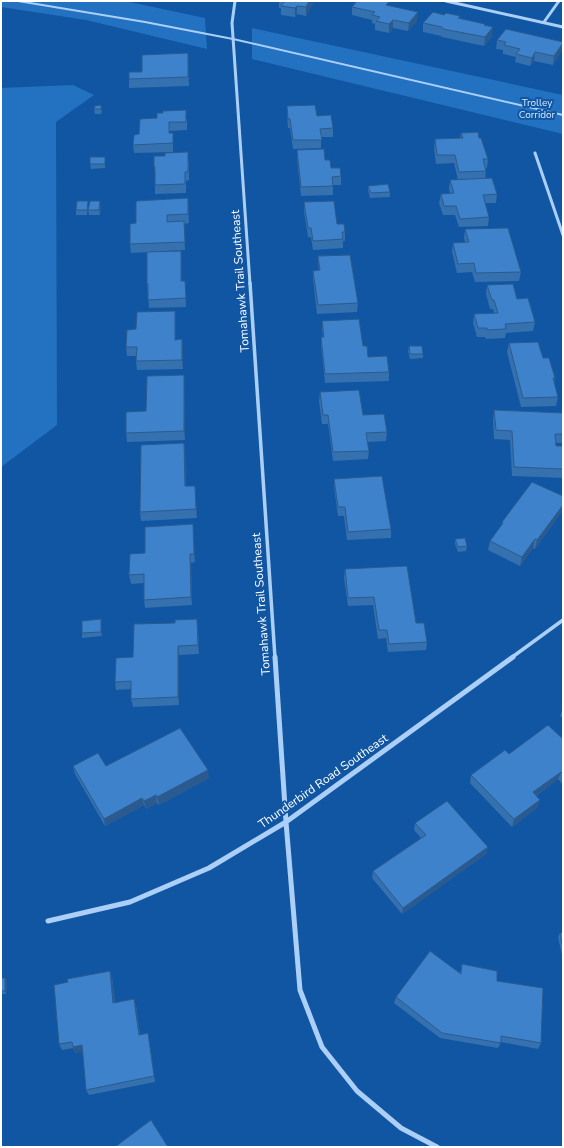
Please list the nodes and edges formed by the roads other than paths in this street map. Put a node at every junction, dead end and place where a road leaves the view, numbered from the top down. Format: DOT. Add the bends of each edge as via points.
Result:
graph roads {
  1 [pos="18,1"];
  2 [pos="235,1"];
  3 [pos="446,1"];
  4 [pos="559,1"];
  5 [pos="544,22"];
  6 [pos="563,27"];
  7 [pos="233,39"];
  8 [pos="563,115"];
  9 [pos="535,153"];
  10 [pos="563,235"];
  11 [pos="563,620"];
  12 [pos="286,822"];
  13 [pos="48,921"];
  14 [pos="438,1147"];
  1 -- 7 [label="lane"];
  2 -- 7 [label="street, Tomahawk Trail Southeast"];
  3 -- 5 [label="street"];
  4 -- 5 [label="street"];
  5 -- 6 [label="street"];
  7 -- 8 [label="lane"];
  7 -- 12 [label="street, Tomahawk Trail Southeast"];
  9 -- 10 [label="street"];
  11 -- 12 [label="street, Thunderbird Road Southeast"];
  12 -- 13 [label="street, Thunderbird Road Southeast" via="209,868 130,902"];
  12 -- 14 [label="street, Tomahawk Trail Southeast" via="300,990 322,1047 357,1091 401,1128"];
}
